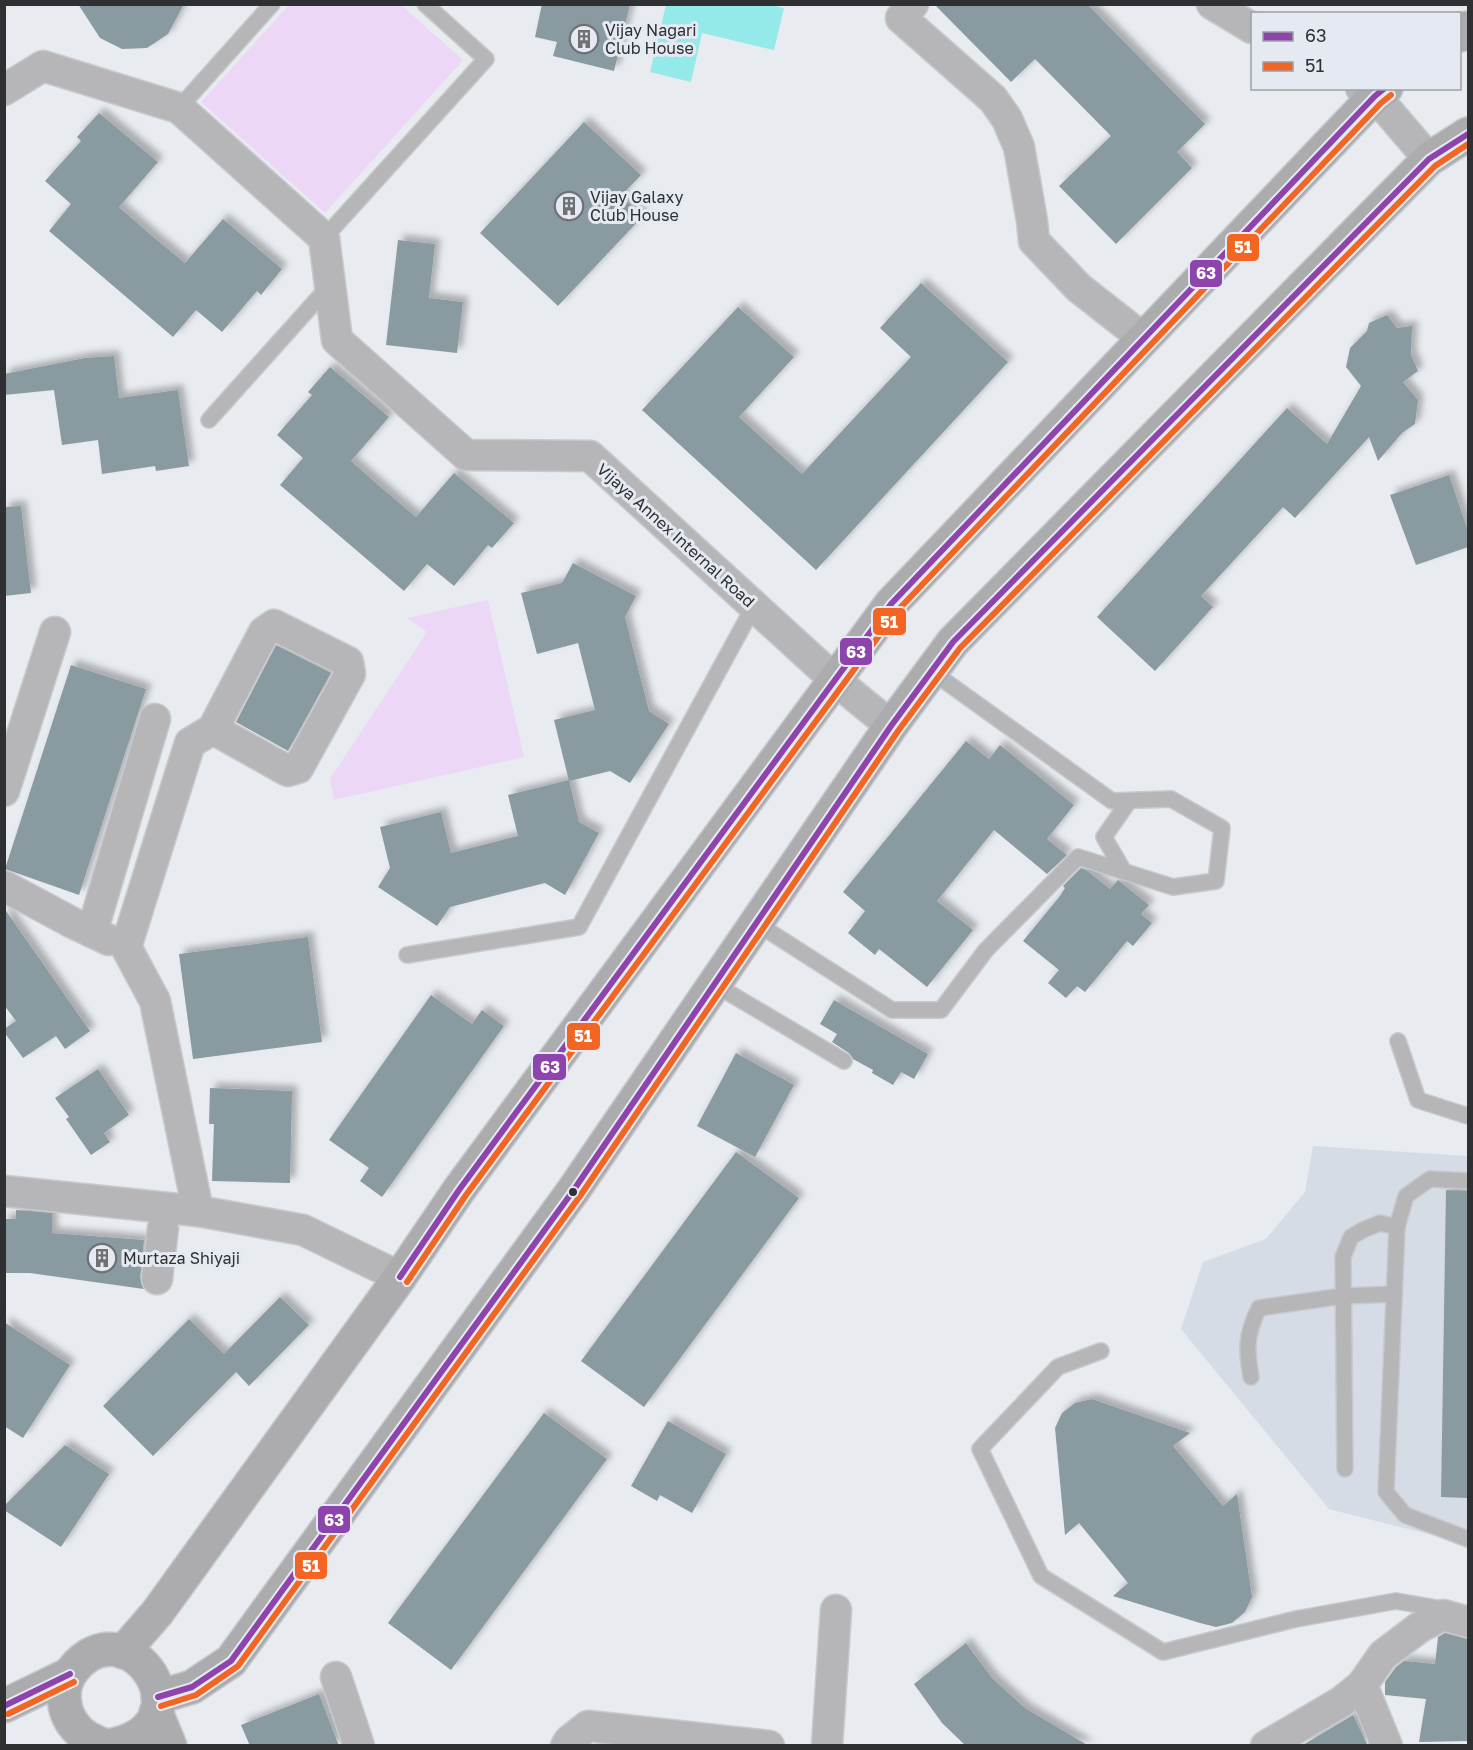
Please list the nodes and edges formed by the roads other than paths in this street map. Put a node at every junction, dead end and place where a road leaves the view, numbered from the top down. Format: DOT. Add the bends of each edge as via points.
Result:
graph roads {
  1 [pos="272,4"];
  2 [pos="425,4"];
  3 [pos="913,4"];
  4 [pos="1212,4"];
  5 [pos="1251,27"];
  6 [pos="4,90"];
  7 [pos="1374,91"];
  8 [pos="179,108"];
  9 [pos="1468,134"];
  10 [pos="1429,159"];
  11 [pos="324,238"];
  12 [pos="330,285"];
  13 [pos="1144,339"];
  14 [pos="209,420"];
  15 [pos="754,606"];
  16 [pos="55,632"];
  17 [pos="931,671"];
  18 [pos="835,680"];
  19 [pos="155,719"];
  20 [pos="891,726"];
  21 [pos="213,729"];
  22 [pos="4,791"];
  23 [pos="1129,801"];
  24 [pos="1123,870"];
  25 [pos="4,886"];
  26 [pos="756,923"];
  27 [pos="92,932"];
  28 [pos="126,947"];
  29 [pos="407,955"];
  30 [pos="714,984"];
  31 [pos="1398,1041"];
  32 [pos="844,1061"];
  33 [pos="1468,1116"];
  34 [pos="1468,1181"];
  35 [pos="4,1191"];
  36 [pos="209,1214"];
  37 [pos="83,1220"];
  38 [pos="1397,1227"];
  39 [pos="163,1228"];
  40 [pos="400,1277"];
  41 [pos="157,1279"];
  42 [pos="1394,1294"];
  43 [pos="1343,1296"];
  44 [pos="1101,1351"];
  45 [pos="1251,1377"];
  46 [pos="1345,1469"];
  47 [pos="1468,1539"];
  48 [pos="836,1610"];
  49 [pos="1468,1613"];
  50 [pos="1468,1622"];
  51 [pos="123,1652"];
  52 [pos="70,1674"];
  53 [pos="336,1677"];
  54 [pos="1362,1685"];
  55 [pos="157,1705"];
  56 [pos="4,1706"];
  57 [pos="97,1744"];
  58 [pos="170,1746"];
  59 [pos="359,1746"];
  60 [pos="566,1746"];
  61 [pos="769,1746"];
  62 [pos="827,1746"];
  63 [pos="1266,1746"];
  64 [pos="1387,1746"];
  1 -- 8 [label="lane"];
  2 -- 11 [label="lane" via="486,59"];
  3 -- 13 [label="street" via="901,18 993,99 1007,119 1018,147 1034,241 1078,288"];
  4 -- 5 [label="street"];
  6 -- 8 [label="street" via="43,66"];
  7 -- 10 [label="street"];
  7 -- 13 [label="main road"];
  8 -- 11 [label="street"];
  9 -- 10 [label="main road"];
  10 -- 17 [label="main road" via="953,642"];
  11 -- 12 [label="street, Vijaya Annex Internal Road"];
  12 -- 14 [label="lane"];
  12 -- 15 [label="street, Vijaya Annex Internal Road" via="337,340 466,455 590,456"];
  13 -- 18 [label="main road" via="891,604"];
  15 -- 18 [label="street, Vijaya Annex Internal Road"];
  15 -- 29 [label="lane" via="579,927"];
  16 -- 22 [label="street"];
  17 -- 20 [label="main road"];
  17 -- 23 [label="lane" via="1112,801"];
  18 -- 20 [label="street, Vijaya Annex Internal Road"];
  18 -- 40 [label="main road" via="466,1180"];
  19 -- 27 [label="street"];
  20 -- 26 [label="main road"];
  21 -- 21 [label="street" via="264,632 274,625 348,662 350,674 298,768 288,771"];
  21 -- 28 [label="street" via="190,743"];
  23 -- 24 [label="lane" via="1104,837"];
  23 -- 24 [label="lane" via="1171,799 1222,828 1216,880 1173,887"];
  24 -- 26 [label="lane" via="1078,857 986,950 941,1010 892,1010"];
  25 -- 27 [label="street"];
  26 -- 30 [label="main road"];
  27 -- 28 [label="street"];
  28 -- 36 [label="street" via="156,1001"];
  30 -- 32 [label="lane"];
  30 -- 55 [label="main road" via="573,1191 231,1660"];
  31 -- 33 [label="lane" via="1418,1100"];
  34 -- 38 [label="lane" via="1430,1179 1406,1196"];
  35 -- 36 [label="street"];
  36 -- 39 [label="street" via="194,1228"];
  36 -- 40 [label="street" via="303,1230"];
  37 -- 39 [label="street"];
  38 -- 42 [label="lane"];
  38 -- 43 [label="lane" via="1380,1223 1351,1237 1343,1257"];
  39 -- 41 [label="street"];
  40 -- 51 [label="main road" via="157,1613"];
  42 -- 43 [label="lane"];
  42 -- 47 [label="lane" via="1386,1492 1405,1515"];
  43 -- 45 [label="lane" via="1259,1308 1246,1350"];
  43 -- 46 [label="lane"];
  44 -- 49 [label="lane" via="1058,1367 980,1449 1041,1576 1164,1652 1296,1619 1396,1601"];
  48 -- 62 [label="street"];
  50 -- 54 [label="street" via="1443,1615 1420,1627 1383,1656"];
  51 -- 52 [label="main road" via="93,1654"];
  51 -- 55 [label="main road" via="149,1668 156,1682"];
  52 -- 56 [label="main road"];
  52 -- 57 [label="main road" via="65,1688 69,1719"];
  53 -- 59 [label="street"];
  54 -- 63 [label="street" via="1341,1702"];
  54 -- 64 [label="street"];
  55 -- 57 [label="main road" via="149,1726 138,1736 123,1743"];
  55 -- 58 [label="main road"];
  60 -- 61 [label="street" via="588,1726"];
}
